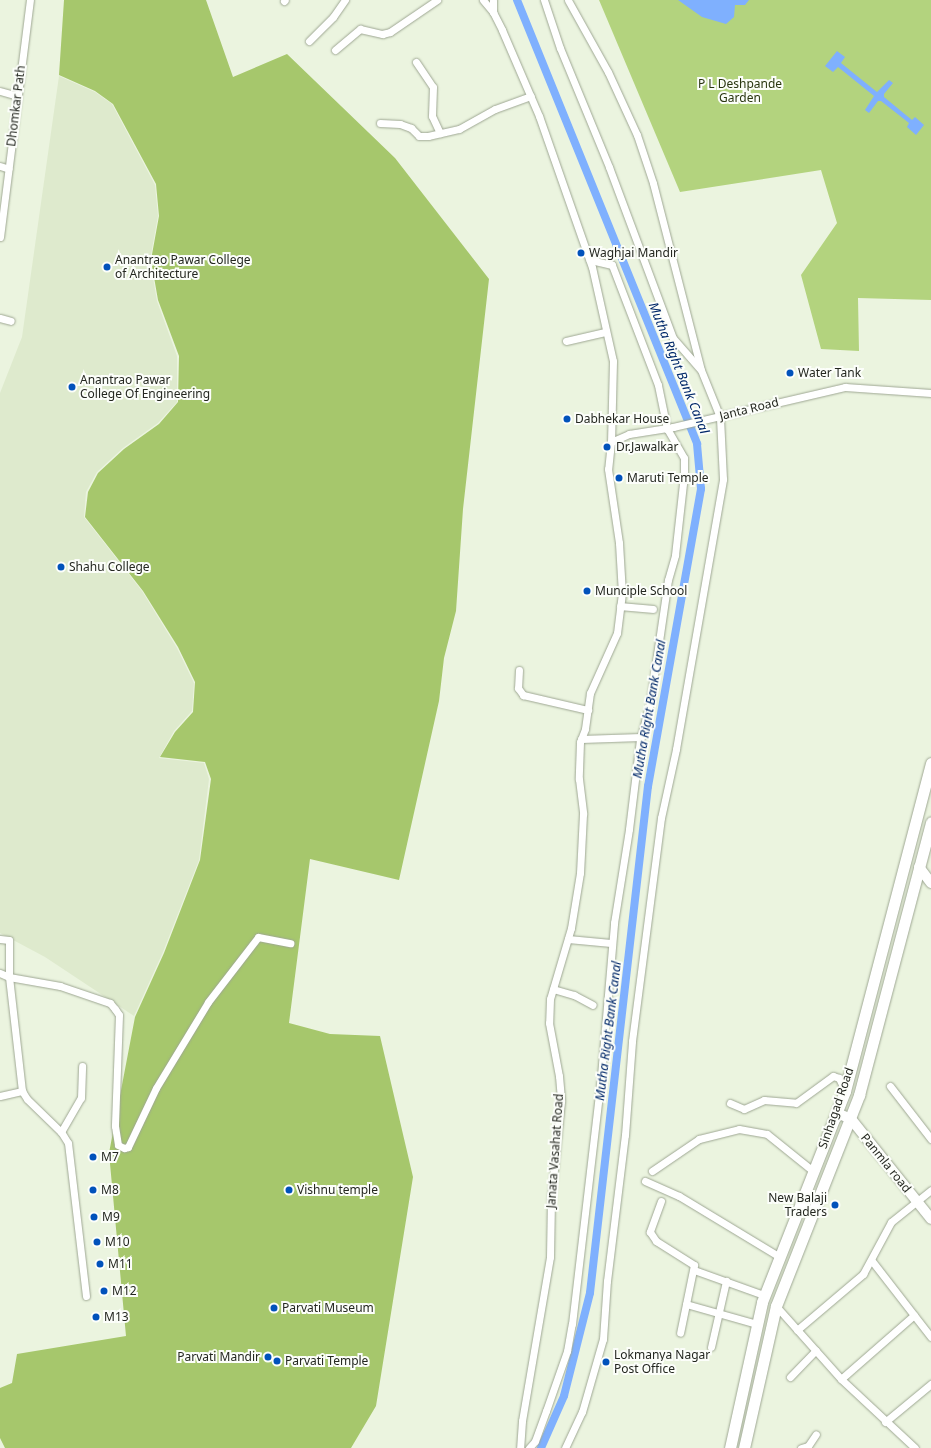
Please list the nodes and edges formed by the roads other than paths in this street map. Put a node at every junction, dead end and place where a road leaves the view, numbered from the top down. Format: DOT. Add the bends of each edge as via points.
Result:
graph roads {
  1 [pos="30,0"];
  2 [pos="345,0"];
  3 [pos="437,0"];
  4 [pos="483,0"];
  5 [pos="493,0"];
  6 [pos="544,0"];
  7 [pos="568,0"];
  8 [pos="493,12"];
  9 [pos="310,41"];
  10 [pos="335,50"];
  11 [pos="416,62"];
  12 [pos="0,91"];
  13 [pos="18,96"];
  14 [pos="531,96"];
  15 [pos="380,123"];
  16 [pos="440,133"];
  17 [pos="0,166"];
  18 [pos="9,169"];
  19 [pos="0,237"];
  20 [pos="590,260"];
  21 [pos="0,318"];
  22 [pos="11,321"];
  23 [pos="605,332"];
  24 [pos="566,341"];
  25 [pos="701,370"];
  26 [pos="931,393"];
  27 [pos="716,417"];
  28 [pos="670,428"];
  29 [pos="611,442"];
  30 [pos="620,606"];
  31 [pos="653,610"];
  32 [pos="519,670"];
  33 [pos="588,710"];
  34 [pos="641,737"];
  35 [pos="581,739"];
  36 [pos="931,763"];
  37 [pos="931,822"];
  38 [pos="919,867"];
  39 [pos="931,883"];
  40 [pos="0,939"];
  41 [pos="568,939"];
  42 [pos="290,943"];
  43 [pos="611,943"];
  44 [pos="0,973"];
  45 [pos="9,976"];
  46 [pos="553,989"];
  47 [pos="594,1005"];
  48 [pos="82,1066"];
  49 [pos="890,1086"];
  50 [pos="845,1090"];
  51 [pos="22,1091"];
  52 [pos="0,1096"];
  53 [pos="730,1103"];
  54 [pos="837,1113"];
  55 [pos="851,1119"];
  56 [pos="62,1132"];
  57 [pos="931,1139"];
  58 [pos="652,1171"];
  59 [pos="813,1171"];
  60 [pos="645,1180"];
  61 [pos="931,1190"];
  62 [pos="661,1201"];
  63 [pos="917,1201"];
  64 [pos="931,1218"];
  65 [pos="778,1256"];
  66 [pos="872,1262"];
  67 [pos="694,1270"];
  68 [pos="726,1281"];
  69 [pos="764,1295"];
  70 [pos="86,1296"];
  71 [pos="686,1304"];
  72 [pos="776,1306"];
  73 [pos="719,1314"];
  74 [pos="914,1315"];
  75 [pos="757,1324"];
  76 [pos="797,1330"];
  77 [pos="680,1333"];
  78 [pos="931,1336"];
  79 [pos="711,1346"];
  80 [pos="816,1350"];
  81 [pos="790,1377"];
  82 [pos="841,1379"];
  83 [pos="931,1384"];
  84 [pos="885,1422"];
  85 [pos="816,1434"];
  86 [pos="520,1448"];
  87 [pos="529,1448"];
  88 [pos="565,1448"];
  89 [pos="730,1448"];
  90 [pos="744,1448"];
  91 [pos="801,1448"];
  92 [pos="915,1448"];
  1 -- 13 [label="street, Dhomkar Path"];
  2 -- 9 [label="street"];
  3 -- 10 [label="street" via="390,32 382,34 360,29"];
  4 -- 8 [label="street"];
  5 -- 8 [label="street"];
  6 -- 25 [label="street" via="560,48 673,338 689,360"];
  7 -- 25 [label="street" via="608,72 637,135 653,183"];
  8 -- 14 [label="street, Janata Vasahat Road"];
  11 -- 16 [label="street" via="433,87 432,116"];
  12 -- 13 [label="street"];
  13 -- 18 [label="street, Dhomkar Path"];
  14 -- 16 [label="street" via="495,109 459,129"];
  14 -- 20 [label="street, Janata Vasahat Road" via="565,184"];
  15 -- 16 [label="street" via="400,124 411,128 419,136"];
  17 -- 18 [label="street"];
  18 -- 19 [label="street, Dhomkar Path"];
  20 -- 23 [label="street, Janata Vasahat Road"];
  20 -- 28 [label="street" via="612,265 658,385"];
  21 -- 22 [label="street"];
  23 -- 24 [label="street"];
  23 -- 29 [label="street, Janata Vasahat Road" via="612,361"];
  25 -- 27 [label="street"];
  26 -- 27 [label="street, Janta Road" via="845,387"];
  27 -- 28 [label="street, Janta Road"];
  27 -- 88 [label="street" via="723,479 686,699 661,818 632,1041 625,1135 606,1281 603,1339 582,1412"];
  28 -- 29 [label="street" via="629,434"];
  28 -- 34 [label="street" via="684,458 683,489 675,555 668,580 650,703"];
  29 -- 30 [label="street, Janata Vasahat Road" via="608,469 621,567"];
  30 -- 31 [label="street"];
  30 -- 33 [label="street, Janata Vasahat Road" via="616,632 590,693"];
  32 -- 33 [label="street" via="518,688 523,695"];
  33 -- 35 [label="street, Janata Vasahat Road"];
  34 -- 35 [label="street"];
  34 -- 43 [label="street"];
  35 -- 41 [label="street, Janata Vasahat Road" via="579,779 583,840"];
  36 -- 50 [label="main road, Sinhagad Road"];
  37 -- 38 [label="main road, Sinhagad Road"];
  38 -- 39 [label="street"];
  38 -- 55 [label="main road, Sinhagad Road"];
  40 -- 45 [label="street" via="9,940"];
  41 -- 43 [label="street"];
  41 -- 46 [label="street, Janata Vasahat Road"];
  42 -- 45 [label="street" via="258,937 208,1002 156,1088 128,1147 124,1148 118,1145 115,1126 118,1020 115,1008 110,1003 60,986"];
  43 -- 87 [label="street" via="601,1076 572,1324 567,1351 535,1441"];
  44 -- 45 [label="street"];
  45 -- 51 [label="street"];
  46 -- 47 [label="street" via="574,995"];
  46 -- 86 [label="street, Janata Vasahat Road" via="549,1023 561,1101 551,1199 550,1257 522,1421"];
  48 -- 56 [label="street" via="81,1098"];
  49 -- 57 [label="street"];
  50 -- 53 [label="street" via="839,1078 833,1076 796,1103 764,1100 744,1109"];
  50 -- 54 [label="main road, Sinhagad Road"];
  51 -- 52 [label="street"];
  51 -- 56 [label="street" via="27,1099"];
  54 -- 55 [label="street, Panmla road"];
  54 -- 59 [label="main road, Sinhagad Road"];
  55 -- 63 [label="street, Panmla road"];
  55 -- 72 [label="main road, Sinhagad Road"];
  56 -- 70 [label="street" via="68,1143"];
  58 -- 59 [label="street" via="699,1139 739,1129 767,1134"];
  59 -- 65 [label="main road, Sinhagad Road"];
  60 -- 65 [label="street" via="679,1196"];
  61 -- 63 [label="street"];
  62 -- 67 [label="street" via="650,1232 656,1241 691,1261"];
  63 -- 64 [label="street, Panmla road"];
  63 -- 66 [label="street" via="891,1222"];
  65 -- 69 [label="main road, Sinhagad Road"];
  66 -- 74 [label="street"];
  66 -- 76 [label="street" via="863,1274"];
  67 -- 68 [label="street"];
  67 -- 71 [label="street"];
  68 -- 69 [label="street"];
  68 -- 73 [label="street"];
  69 -- 75 [label="main road, Sinhagad Road"];
  71 -- 73 [label="street"];
  71 -- 77 [label="street"];
  72 -- 76 [label="street"];
  72 -- 90 [label="main road, Sinhagad Road"];
  73 -- 75 [label="street"];
  73 -- 79 [label="street"];
  74 -- 78 [label="street"];
  74 -- 82 [label="street"];
  75 -- 89 [label="main road, Sinhagad Road"];
  76 -- 80 [label="street"];
  80 -- 81 [label="street"];
  80 -- 82 [label="street"];
  82 -- 84 [label="street"];
  83 -- 84 [label="street"];
  84 -- 92 [label="street"];
  85 -- 91 [label="street" via="808,1446"];
}
